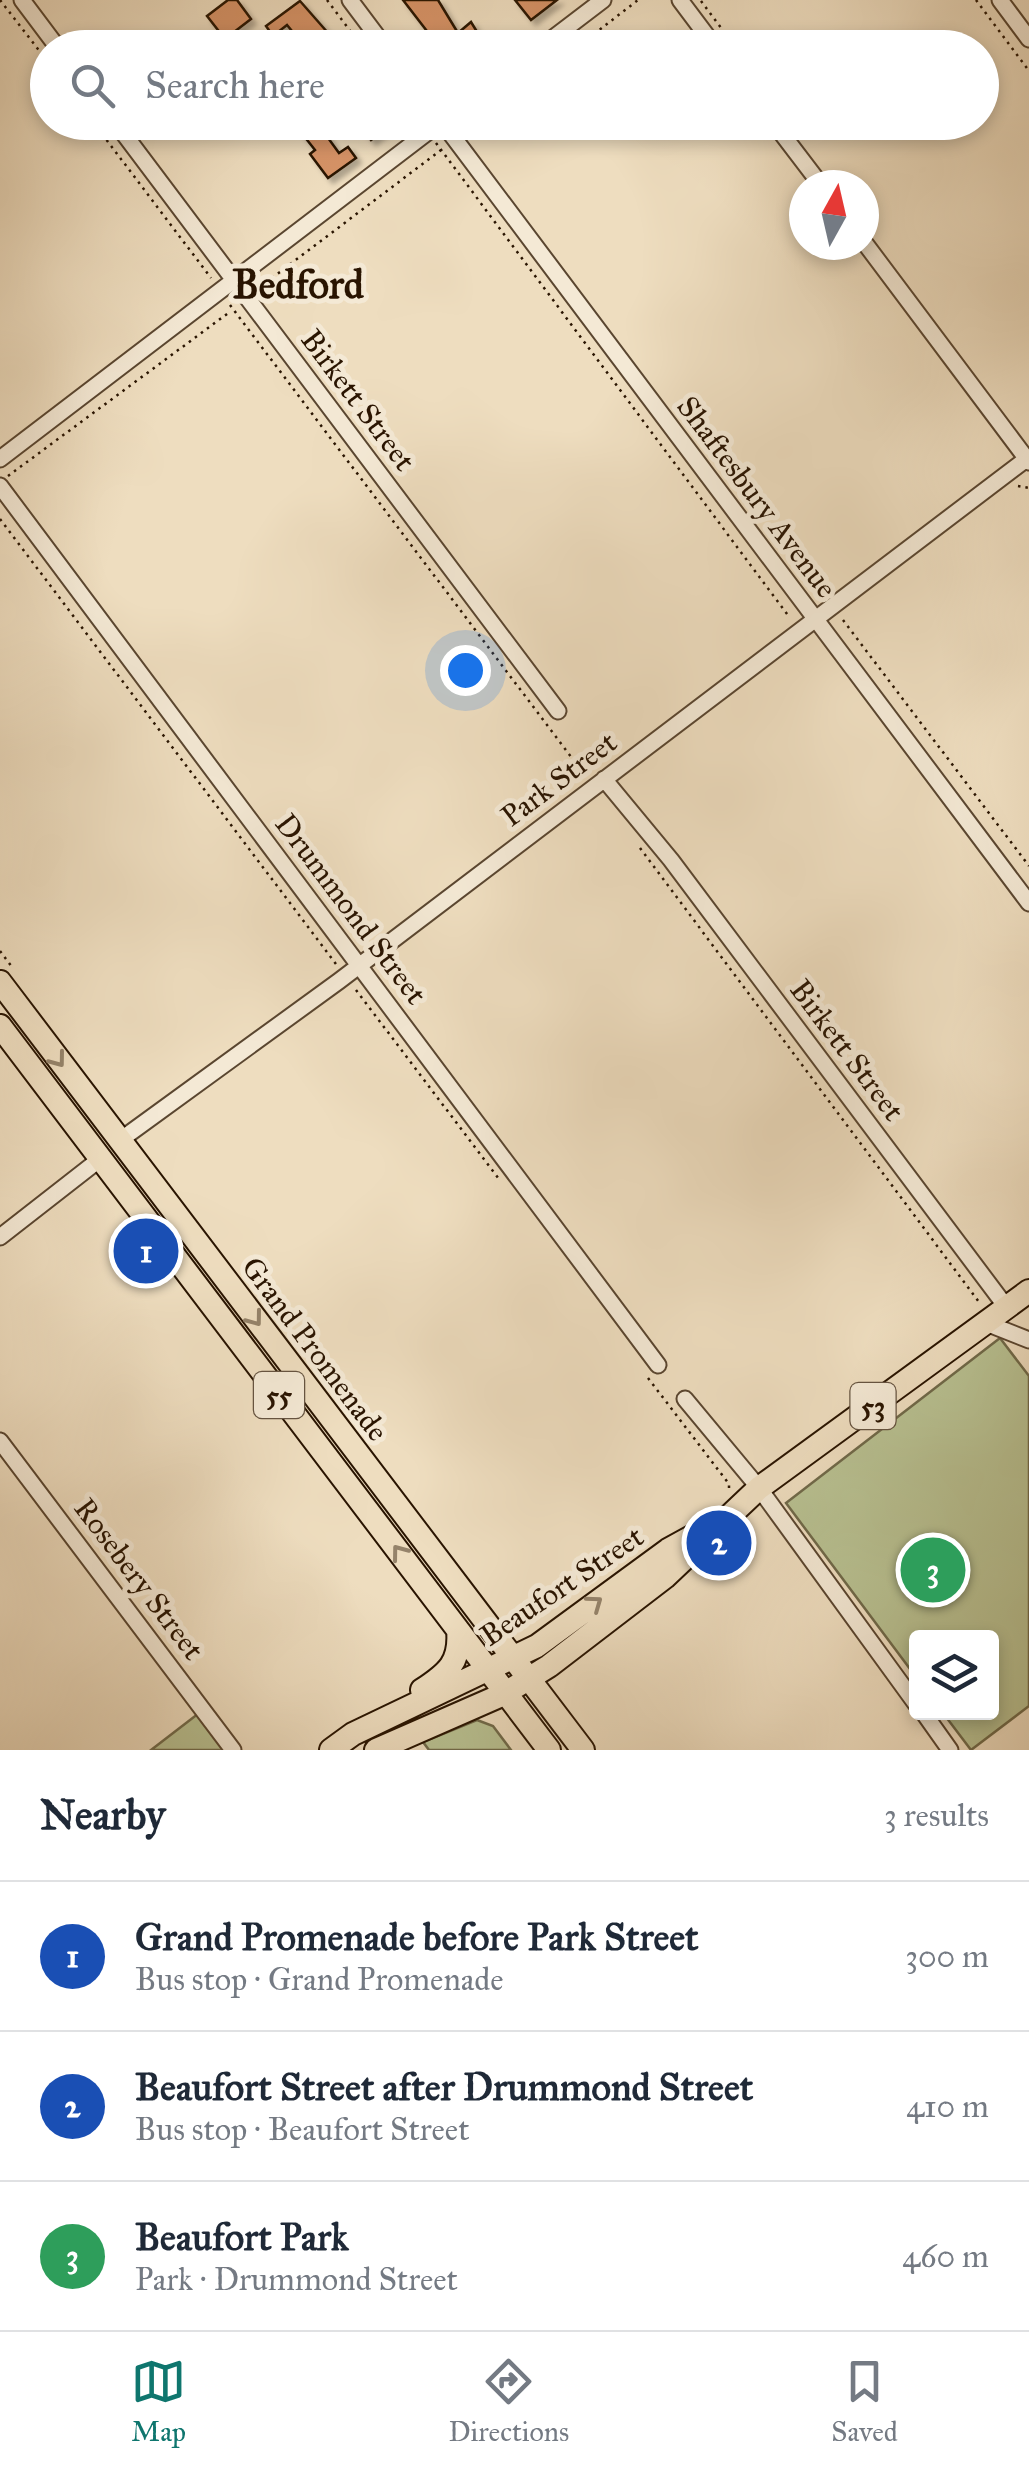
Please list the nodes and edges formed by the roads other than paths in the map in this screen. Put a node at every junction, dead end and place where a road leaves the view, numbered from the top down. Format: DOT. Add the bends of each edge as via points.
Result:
graph roads {
  1 [pos="22,0"];
  2 [pos="350,0"];
  3 [pos="603,0"];
  4 [pos="680,0"];
  5 [pos="1000,0"];
  6 [pos="44,30"];
  7 [pos="372,30"];
  8 [pos="564,30"];
  9 [pos="702,30"];
  10 [pos="1029,39"];
  11 [pos="126,140"];
  12 [pos="419,140"];
  13 [pos="448,140"];
  14 [pos="787,140"];
  15 [pos="810,170"];
  16 [pos="878,260"];
  17 [pos="227,286"];
  18 [pos="0,459"];
  19 [pos="1028,459"];
  20 [pos="0,486"];
  21 [pos="811,616"];
  22 [pos="558,711"];
  23 [pos="599,783"];
  24 [pos="1029,904"];
  25 [pos="360,966"];
  26 [pos="0,982"];
  27 [pos="0,1026"];
  28 [pos="119,1141"];
  29 [pos="100,1159"];
  30 [pos="0,1237"];
  31 [pos="1029,1291"];
  32 [pos="1007,1308"];
  33 [pos="983,1313"];
  34 [pos="1027,1338"];
  35 [pos="658,1365"];
  36 [pos="685,1399"];
  37 [pos="0,1441"];
  38 [pos="760,1488"];
  39 [pos="718,1523"];
  40 [pos="665,1577"];
  41 [pos="458,1630"];
  42 [pos="514,1658"];
  43 [pos="488,1671"];
  44 [pos="530,1677"];
  45 [pos="504,1694"];
  46 [pos="909,1694"];
  47 [pos="550,1707"];
  48 [pos="388,1716"];
  49 [pos="929,1720"];
  50 [pos="233,1750"];
  51 [pos="331,1750"];
  52 [pos="376,1750"];
  53 [pos="549,1750"];
  54 [pos="583,1750"];
  55 [pos="950,1750"];
  1 -- 6 [label="street"];
  2 -- 7 [label="street"];
  3 -- 8 [label="street"];
  4 -- 9 [label="street"];
  5 -- 10 [label="street"];
  11 -- 17 [label="street, Birkett Street"];
  12 -- 17 [label="street"];
  13 -- 21 [label="street, Shaftesbury Avenue"];
  14 -- 15 [label="street"];
  16 -- 19 [label="street"];
  17 -- 18 [label="street"];
  17 -- 22 [label="street, Birkett Street"];
  19 -- 21 [label="street, Park Street"];
  20 -- 25 [label="street, Drummond Street"];
  21 -- 23 [label="street, Park Street"];
  21 -- 24 [label="street, Shaftesbury Avenue"];
  23 -- 25 [label="street, Park Street"];
  23 -- 32 [label="street, Birkett Street" via="671,860"];
  25 -- 28 [label="street, Park Street"];
  25 -- 35 [label="street, Drummond Street"];
  26 -- 28 [label="main road, Grand Promenade / 55, one-way"];
  27 -- 29 [label="main road, Grand Promenade / 55"];
  28 -- 42 [label="main road, Grand Promenade / 55, one-way"];
  29 -- 30 [label="street"];
  41 -- 29 [label="main road, Grand Promenade / 55, one-way"];
  31 -- 32 [label="main road, Beaufort Street / 53"];
  32 -- 33 [label="main road, Beaufort Street / 53"];
  33 -- 34 [label="street"];
  33 -- 38 [label="main road, Beaufort Street / 53"];
  36 -- 38 [label="street"];
  37 -- 50 [label="street, Rosebery Street"];
  38 -- 39 [label="main road, Beaufort Street / 53"];
  38 -- 46 [label="street"];
  39 -- 40 [label="main road, Beaufort Street / 53"];
  42 -- 39 [label="main road, Beaufort Street / 53, one-way" via="668,1550"];
  40 -- 44 [label="main road, Beaufort Street / 53"];
  40 -- 47 [label="main road" via="654,1598 560,1676"];
  41 -- 43 [label="main road, Grand Promenade / 55"];
  41 -- 48 [label="main road" via="460,1650 450,1671"];
  42 -- 43 [label="main road, Beaufort Street / 53"];
  42 -- 44 [label="main road, Grand Promenade / 55"];
  43 -- 45 [label="main road, Grand Promenade / 55"];
  43 -- 48 [label="main road, Beaufort Street / 53"];
  44 -- 45 [label="main road, Beaufort Street / 53"];
  44 -- 47 [label="main road, Grand Promenade / 55"];
  45 -- 52 [label="main road, Beaufort Street / 53"];
  45 -- 53 [label="main road, Grand Promenade / 55"];
  47 -- 54 [label="main road, Grand Promenade / 55"];
  48 -- 51 [label="main road, Beaufort Street / 53"];
  49 -- 55 [label="street"];
}
